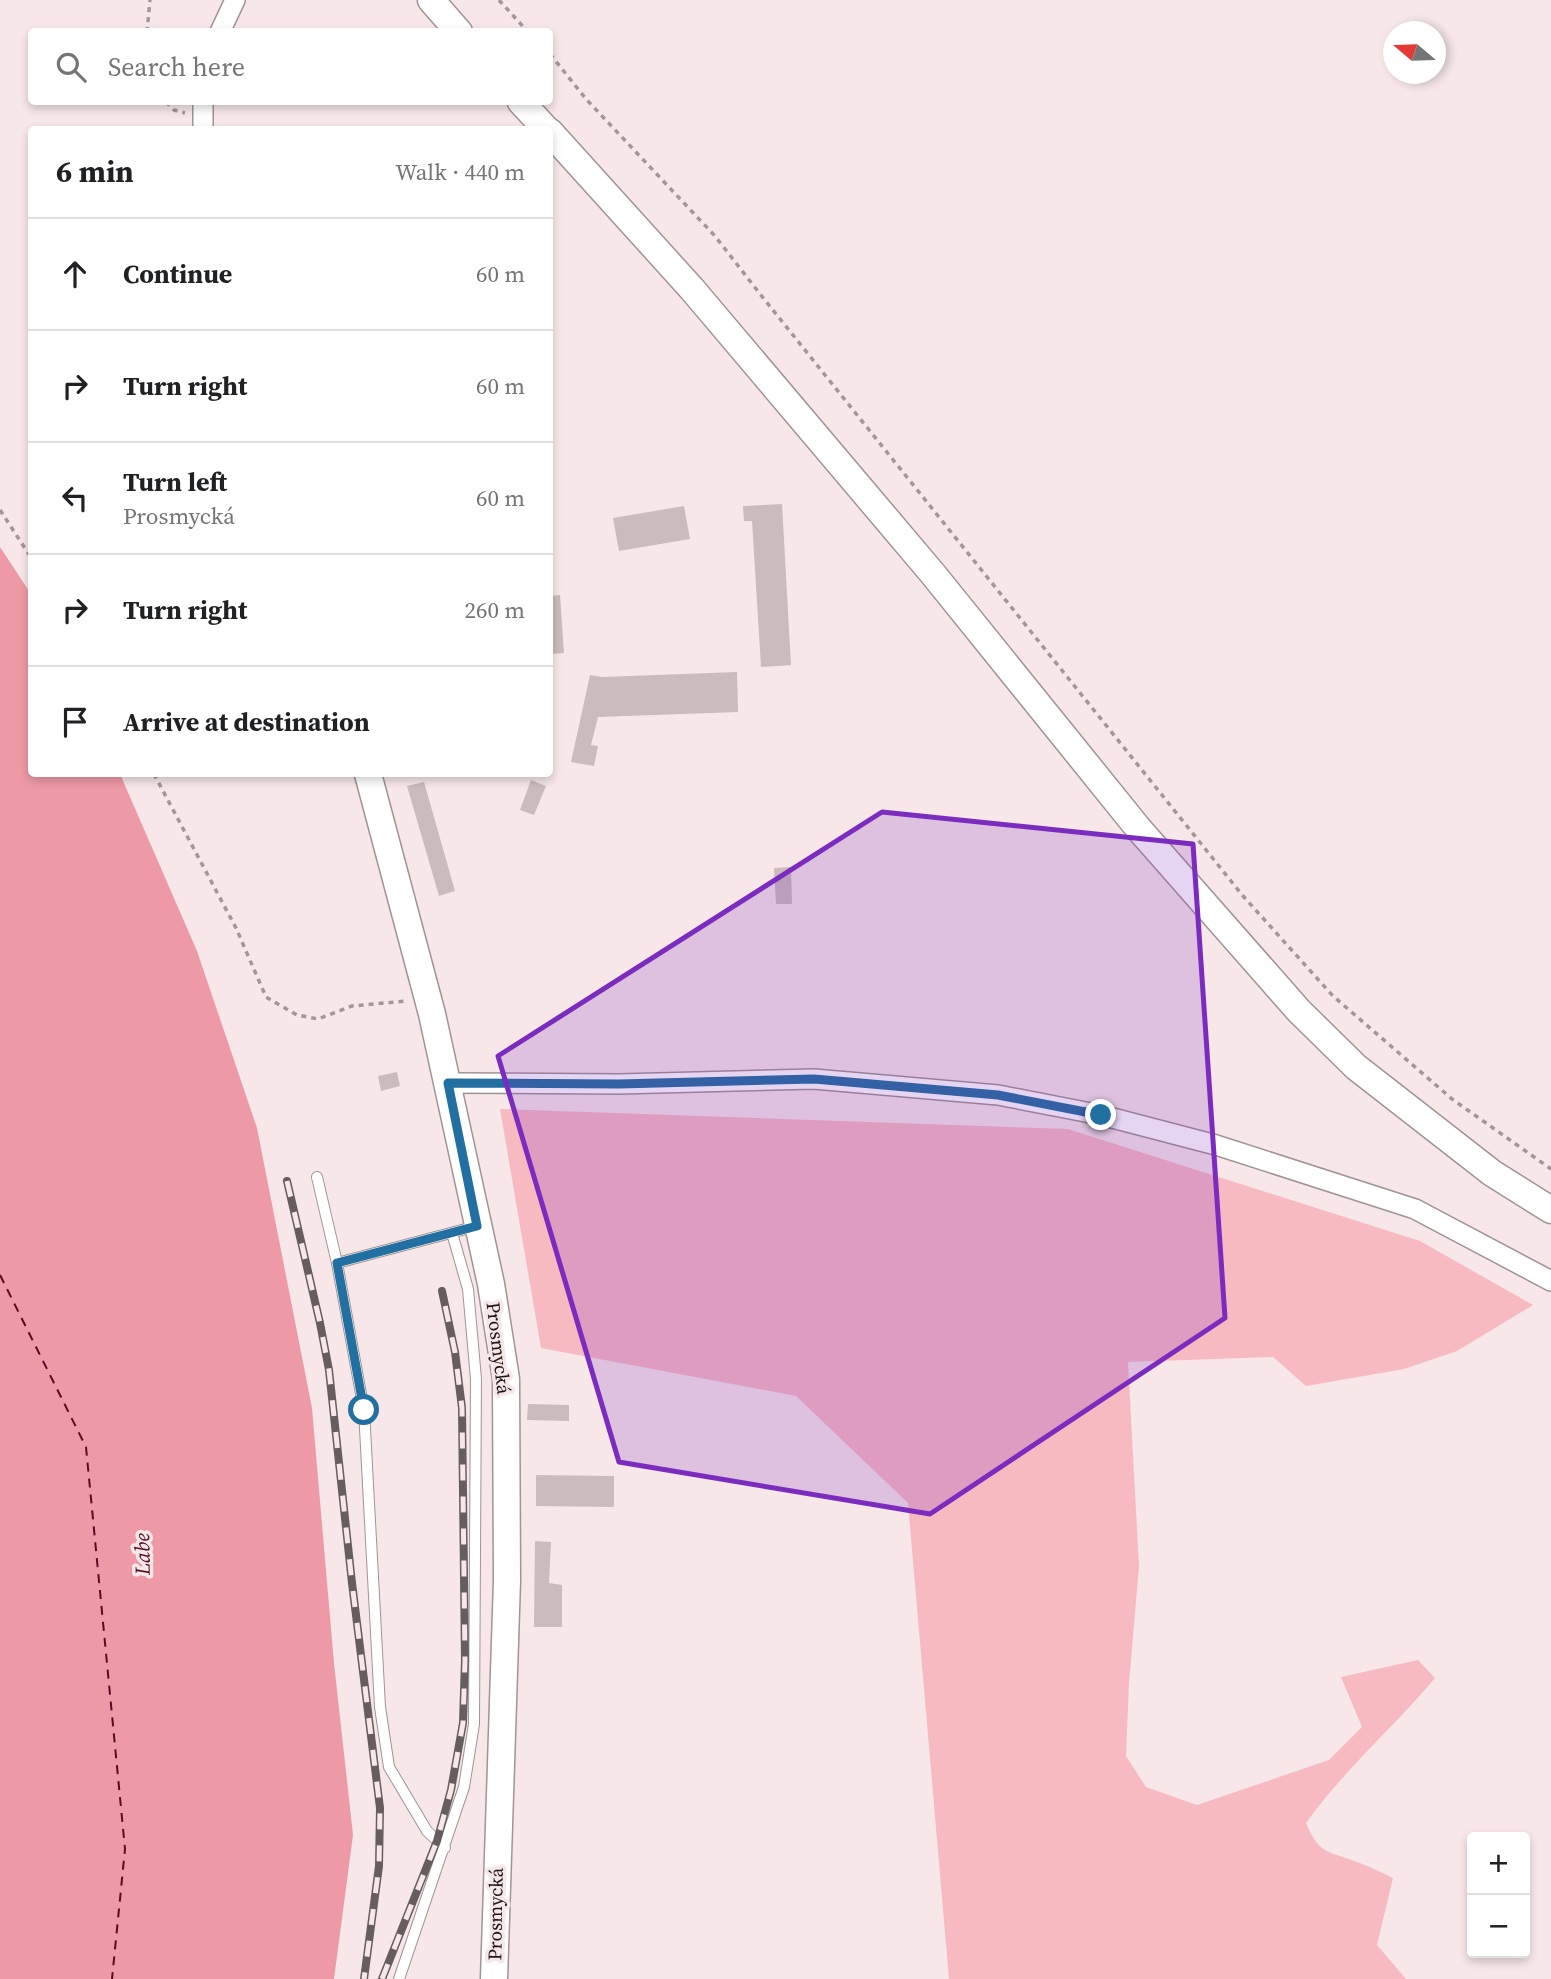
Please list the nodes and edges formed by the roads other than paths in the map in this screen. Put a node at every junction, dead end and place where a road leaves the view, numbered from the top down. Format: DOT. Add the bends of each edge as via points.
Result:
graph roads {
  1 [pos="235,0"];
  2 [pos="431,0"];
  3 [pos="222,28"];
  4 [pos="456,28"];
  5 [pos="524,105"];
  6 [pos="543,126"];
  7 [pos="553,136"];
  8 [pos="369,777"];
  9 [pos="448,1083"];
  10 [pos="317,1177"];
  11 [pos="1551,1210"];
  12 [pos="465,1230"];
  13 [pos="337,1263"];
  14 [pos="1551,1281"];
  15 [pos="445,1848"];
  16 [pos="399,1979"];
  17 [pos="494,1979"];
  1 -- 3 [label="street"];
  2 -- 4 [label="main road"];
  5 -- 6 [label="main road"];
  7 -- 11 [label="main road" via="692,289 933,574 1138,828 1290,1002 1356,1067 1492,1173"];
  8 -- 9 [label="main road, Prosmycká"];
  9 -- 12 [label="main road, Prosmycká"];
  9 -- 14 [label="street" via="814,1079 998,1095 1101,1115 1216,1145 1415,1209"];
  10 -- 13 [label="lane"];
  12 -- 13 [label="lane"];
  12 -- 15 [label="lane" via="476,1380 474,1724 464,1787"];
  12 -- 17 [label="main road, Prosmycká" via="491,1284 506,1379 506,1580"];
  13 -- 15 [label="lane" via="364,1410 380,1707 389,1767 427,1831"];
  15 -- 16 [label="lane"];
}
